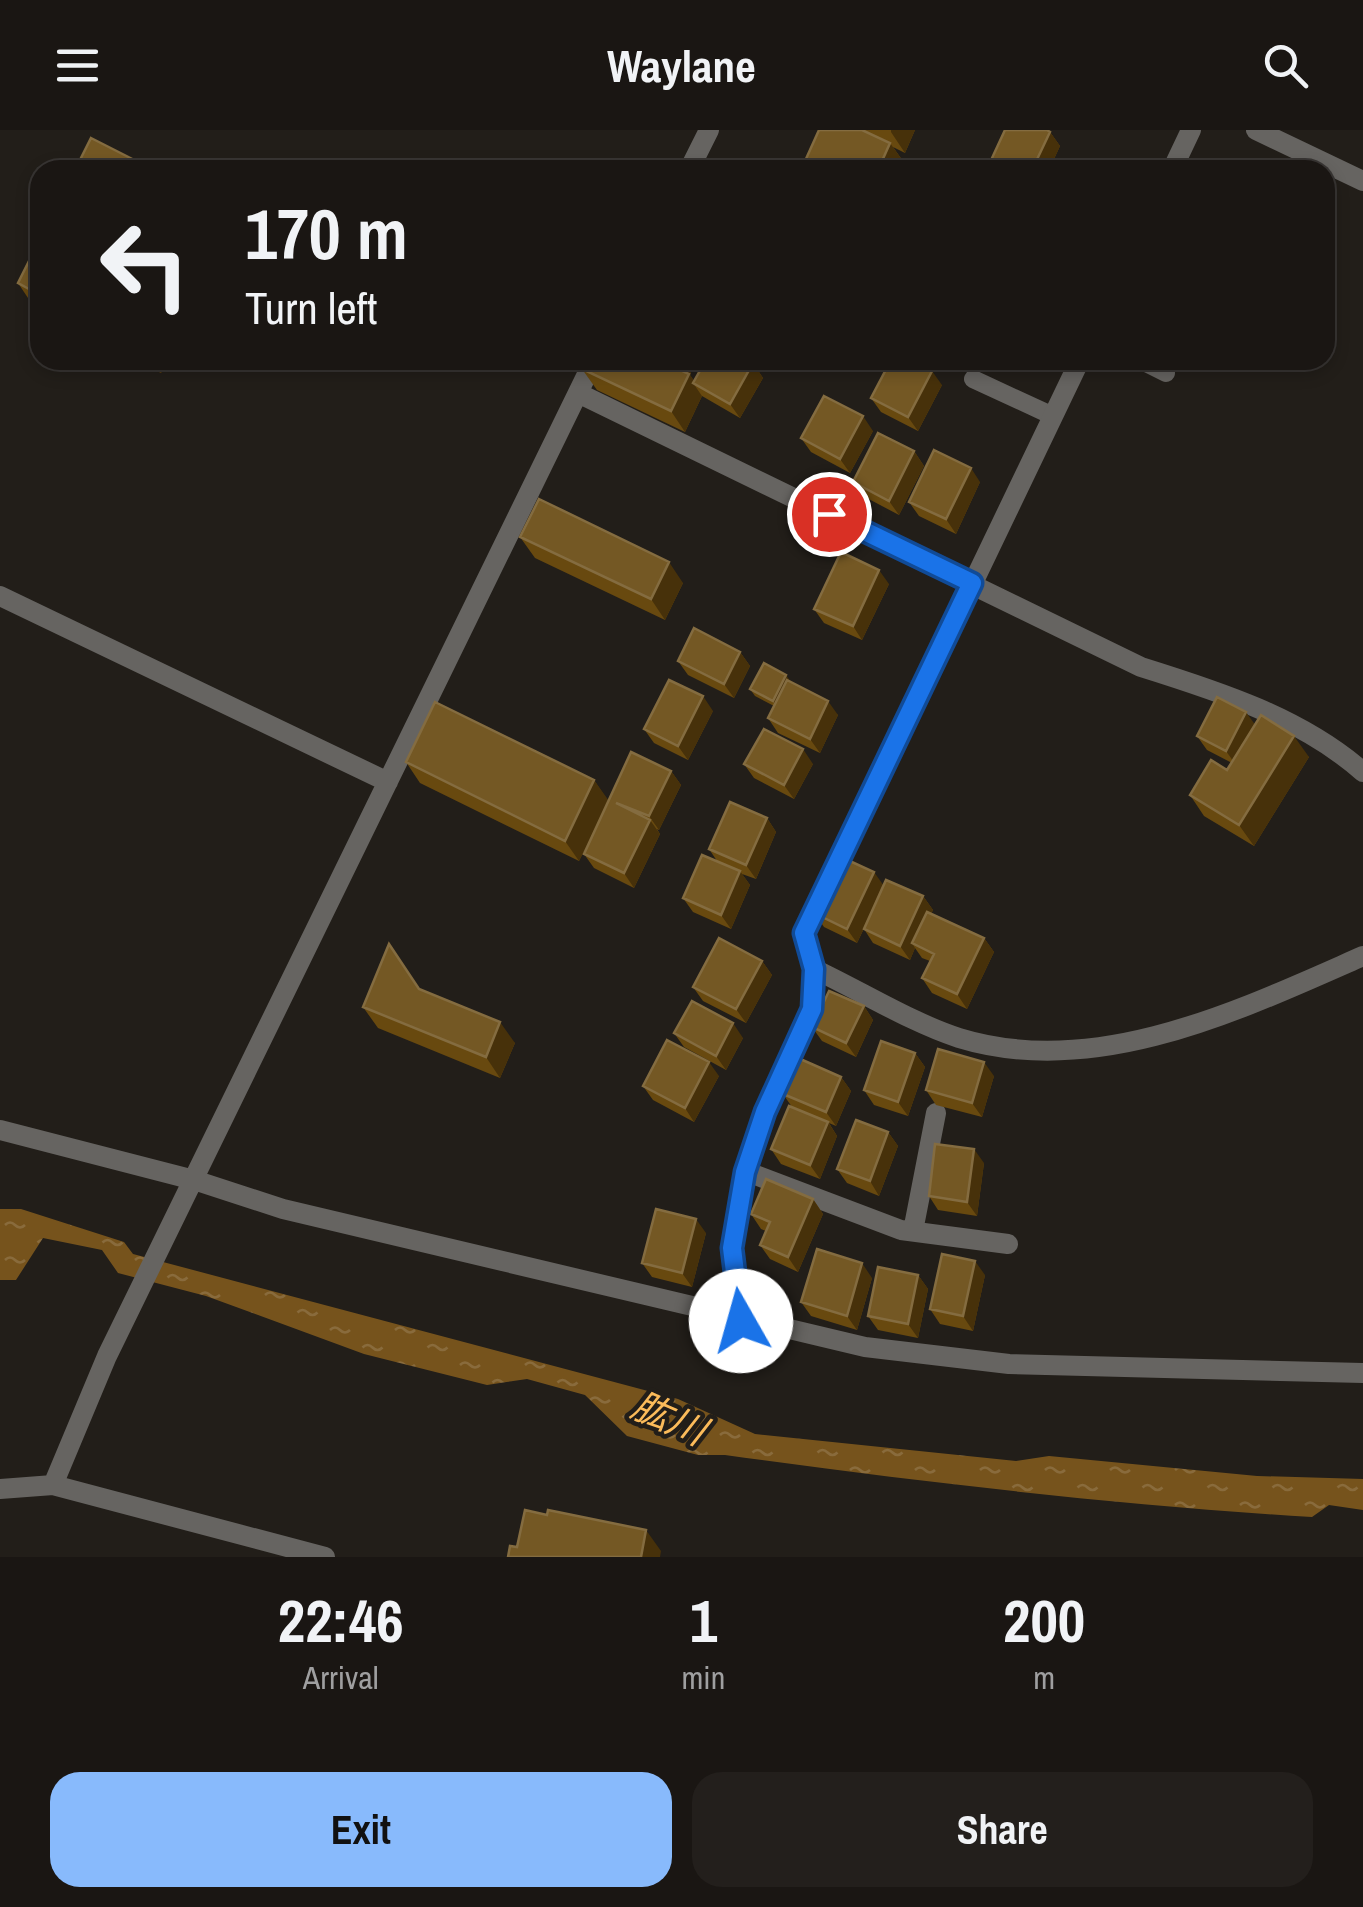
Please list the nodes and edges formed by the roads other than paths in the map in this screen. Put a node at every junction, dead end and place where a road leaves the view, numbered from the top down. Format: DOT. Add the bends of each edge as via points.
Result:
graph roads {
  1 [pos="710,130"];
  2 [pos="1192,130"];
  3 [pos="1256,130"];
  4 [pos="694,160"];
  5 [pos="1177,160"];
  6 [pos="1318,160"];
  7 [pos="1335,168"];
  8 [pos="1363,182"];
  9 [pos="589,370"];
  10 [pos="1075,370"];
  11 [pos="1160,370"];
  12 [pos="1166,373"];
  13 [pos="973,379"];
  14 [pos="578,393"];
  15 [pos="1052,416"];
  16 [pos="972,583"];
  17 [pos="0,596"];
  18 [pos="1359,761"];
  19 [pos="388,782"];
  20 [pos="1363,956"];
  21 [pos="814,969"];
  22 [pos="936,1114"];
  23 [pos="0,1130"];
  24 [pos="745,1172"];
  25 [pos="190,1188"];
  26 [pos="913,1231"];
  27 [pos="1008,1244"];
  28 [pos="741,1321"];
  29 [pos="1363,1373"];
  30 [pos="53,1486"];
  31 [pos="0,1488"];
  32 [pos="325,1557"];
  1 -- 4 [label="street"];
  2 -- 5 [label="street"];
  3 -- 6 [label="street"];
  7 -- 8 [label="street"];
  9 -- 14 [label="street"];
  10 -- 15 [label="street"];
  11 -- 12 [label="lane"];
  13 -- 15 [label="lane"];
  14 -- 16 [label="street"];
  14 -- 19 [label="street"];
  15 -- 16 [label="street"];
  16 -- 18 [label="street" via="1141,667 1209,688"];
  16 -- 21 [label="street" via="804,933"];
  17 -- 19 [label="street"];
  19 -- 25 [label="street"];
  20 -- 21 [label="street" via="1236,1012 1096,1049 1013,1048 958,1037"];
  21 -- 24 [label="street" via="812,1009"];
  22 -- 26 [label="street"];
  23 -- 25 [label="street"];
  24 -- 26 [label="street"];
  24 -- 28 [label="street" via="732,1248"];
  25 -- 28 [label="street"];
  25 -- 30 [label="street"];
  26 -- 27 [label="street"];
  28 -- 29 [label="street" via="865,1347 1009,1364"];
  30 -- 31 [label="street"];
  30 -- 32 [label="street"];
}
